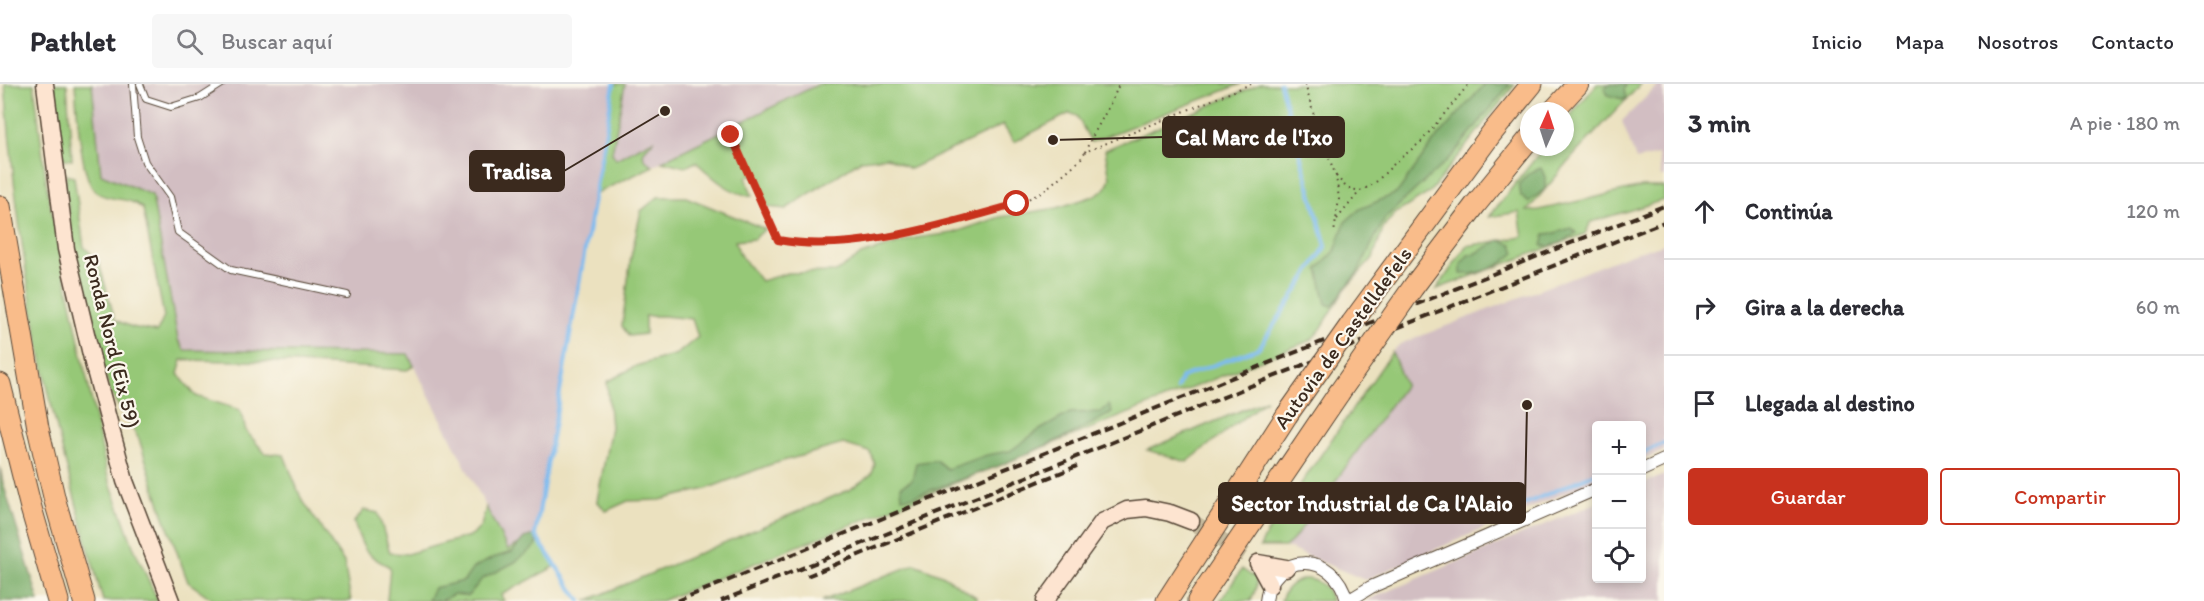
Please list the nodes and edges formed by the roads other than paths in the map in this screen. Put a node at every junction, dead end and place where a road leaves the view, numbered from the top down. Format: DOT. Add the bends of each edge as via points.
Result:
graph roads {
  1 [pos="45,84"];
  2 [pos="133,84"];
  3 [pos="140,84"];
  4 [pos="222,84"];
  5 [pos="1532,84"];
  6 [pos="1578,84"];
  7 [pos="1561,102"];
  8 [pos="1520,150"];
  9 [pos="0,206"];
  10 [pos="347,295"];
  11 [pos="0,384"];
  12 [pos="1664,460"];
  13 [pos="1646,468"];
  14 [pos="1592,491"];
  15 [pos="1191,521"];
  16 [pos="1286,568"];
  17 [pos="1342,585"];
  18 [pos="1371,587"];
  19 [pos="1268,593"];
  20 [pos="58,601"];
  21 [pos="84,601"];
  22 [pos="171,601"];
  23 [pos="1045,601"];
  24 [pos="1167,601"];
  25 [pos="1198,601"];
  26 [pos="1348,601"];
  1 -- 22 [label="main road, Ronda Nord (Eix 59)" via="66,249 93,363 125,481"];
  2 -- 10 [label="lane" via="137,137 145,162 170,197 178,232 231,270"];
  3 -- 4 [label="lane" via="146,99 171,107 200,98"];
  5 -- 24 [label="highway, Autovia de Castelldefels, bridge" via="1352,323"];
  6 -- 7 [label="highway"];
  8 -- 25 [label="highway, Autovia de Castelldefels, bridge" via="1414,286"];
  9 -- 21 [label="highway" via="38,428"];
  11 -- 20 [label="highway" via="30,508"];
  12 -- 13 [label="street"];
  14 -- 18 [label="street"];
  15 -- 23 [label="main road" via="1146,508 1127,510 1101,522"];
  16 -- 17 [label="street" via="1313,563 1337,576"];
  16 -- 19 [label="street" via="1277,575"];
  16 -- 19 [label="main road" via="1258,563"];
  17 -- 18 [label="street"];
  17 -- 26 [label="street"];
  18 -- 26 [label="street"];
}
